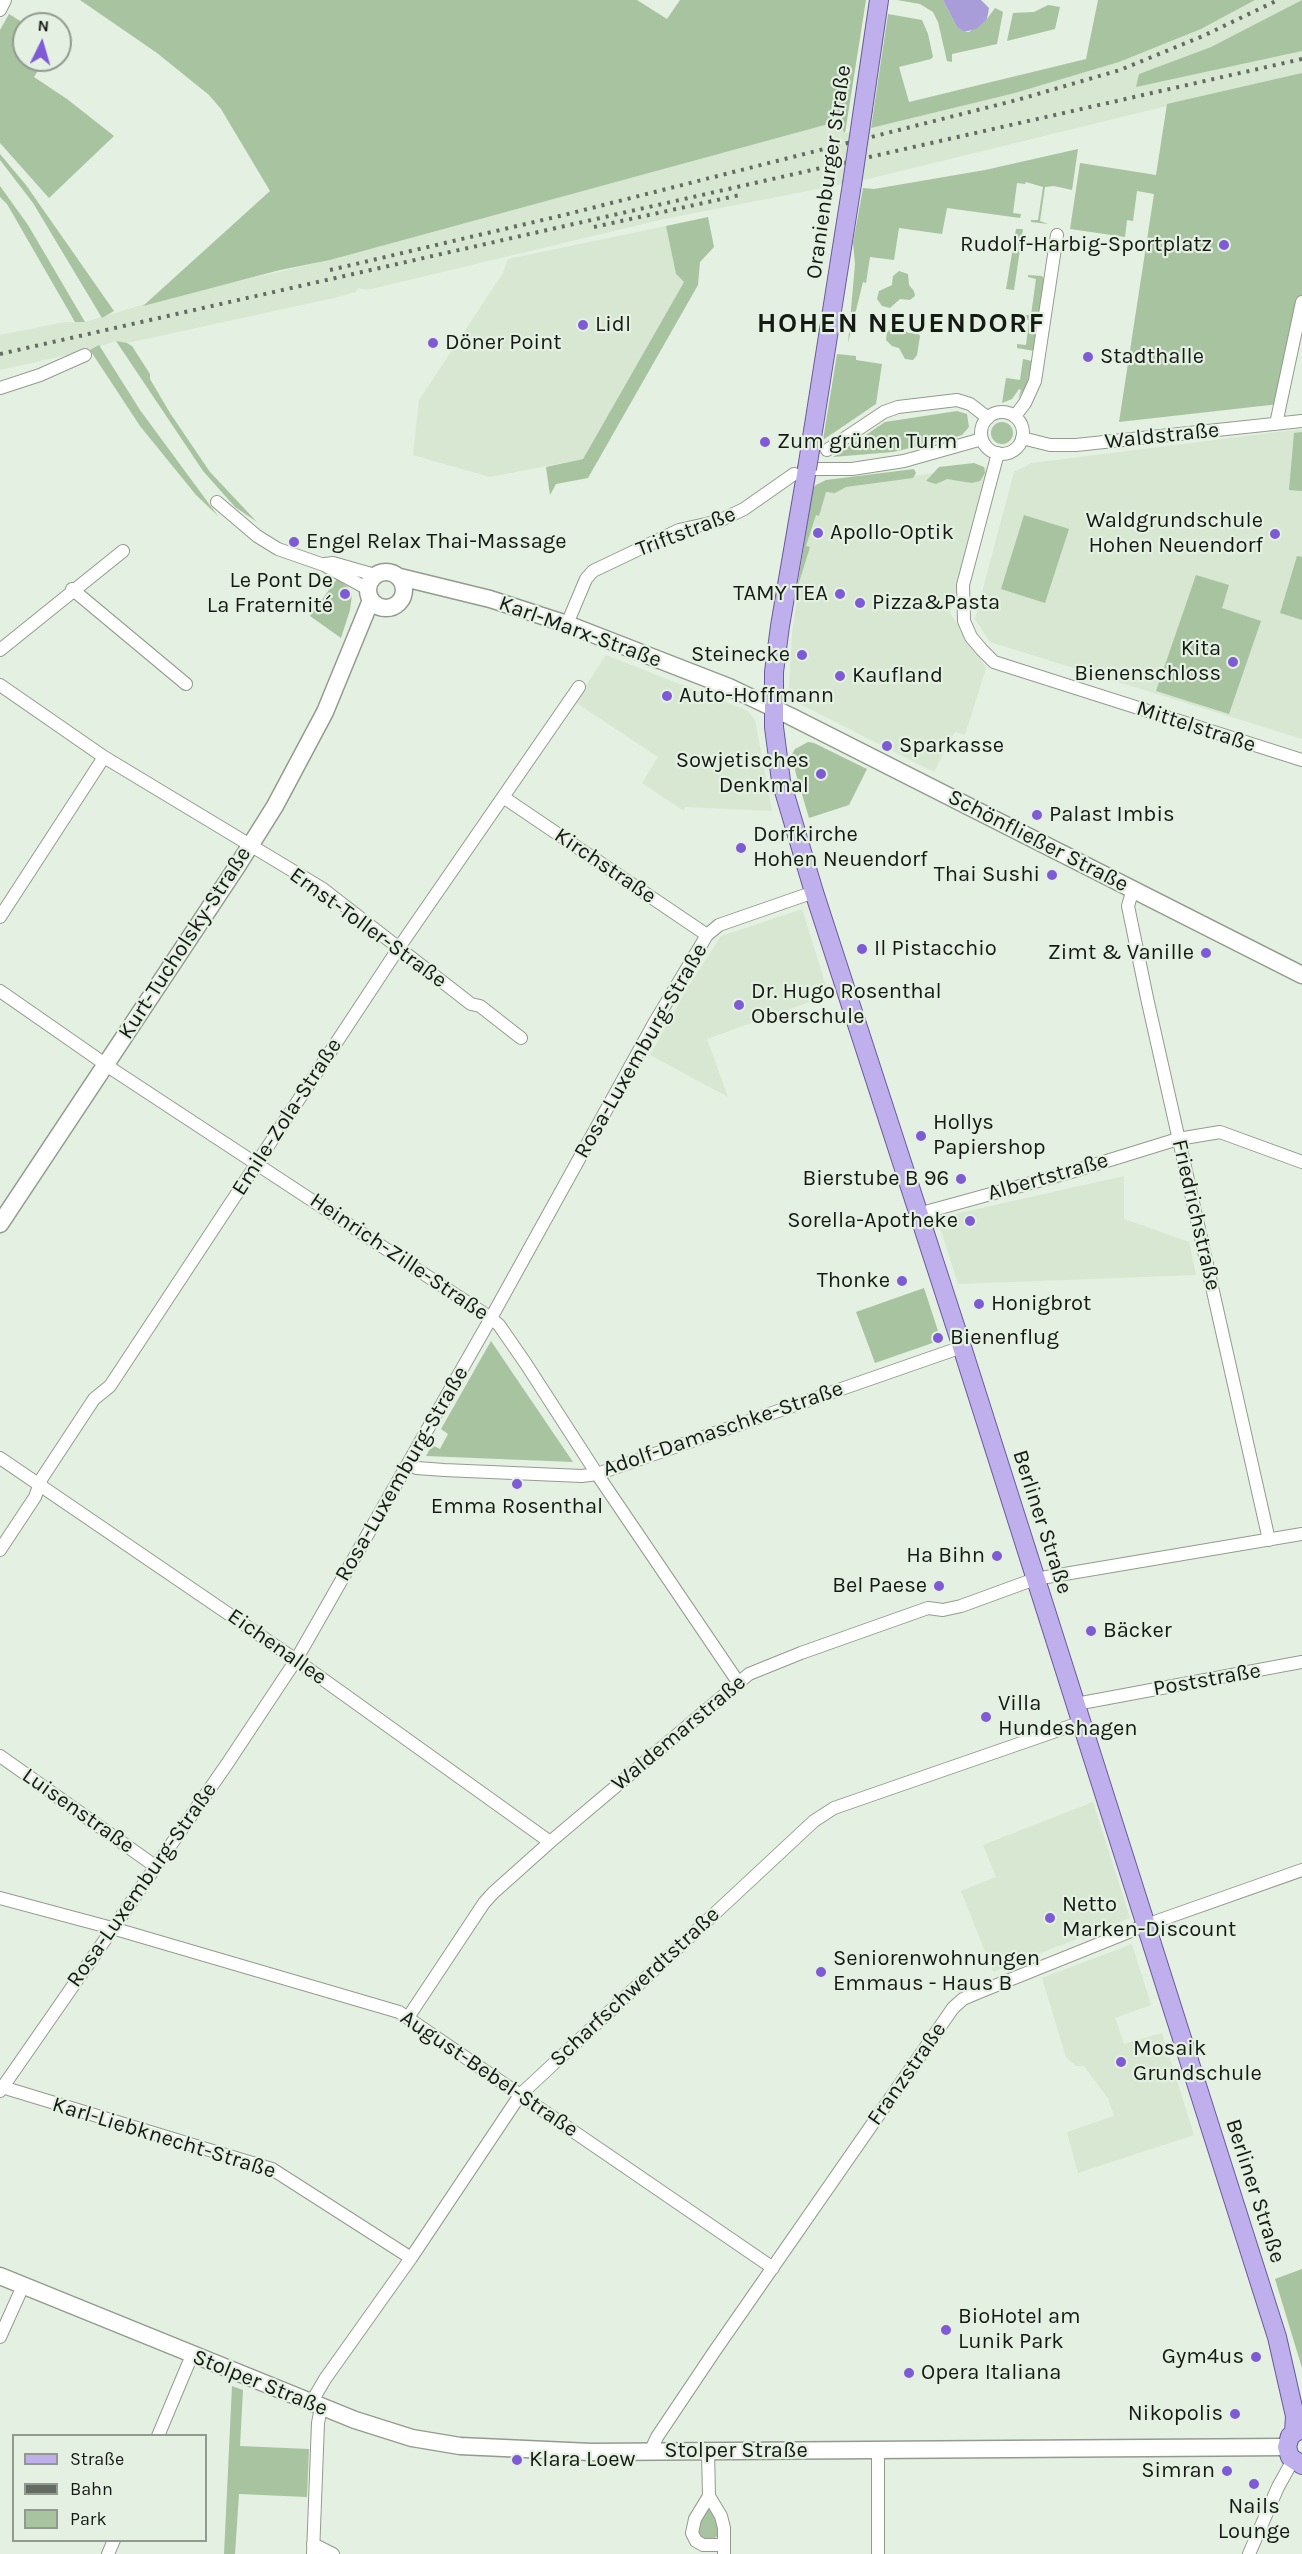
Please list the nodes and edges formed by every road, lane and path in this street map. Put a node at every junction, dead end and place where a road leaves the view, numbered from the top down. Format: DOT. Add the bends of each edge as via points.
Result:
graph roads {
  1 [pos="5,0"];
  2 [pos="879,0"];
  3 [pos="0,10"];
  4 [pos="1057,235"];
  5 [pos="1302,302"];
  6 [pos="85,355"];
  7 [pos="0,388"];
  8 [pos="1015,416"];
  9 [pos="988,418"];
  10 [pos="1302,421"];
  11 [pos="1276,424"];
  12 [pos="1022,438"];
  13 [pos="982,439"];
  14 [pos="819,450"];
  15 [pos="998,453"];
  16 [pos="806,473"];
  17 [pos="217,502"];
  18 [pos="123,550"];
  19 [pos="400,577"];
  20 [pos="72,590"];
  21 [pos="451,590"];
  22 [pos="375,593"];
  23 [pos="404,596"];
  24 [pos="567,624"];
  25 [pos="0,650"];
  26 [pos="186,684"];
  27 [pos="0,685"];
  28 [pos="579,687"];
  29 [pos="773,707"];
  30 [pos="104,758"];
  31 [pos="1302,760"];
  32 [pos="503,797"];
  33 [pos="250,845"];
  34 [pos="1133,889"];
  35 [pos="814,892"];
  36 [pos="0,917"];
  37 [pos="707,934"];
  38 [pos="398,949"];
  39 [pos="1302,975"];
  40 [pos="0,992"];
  41 [pos="521,1038"];
  42 [pos="106,1064"];
  43 [pos="1178,1139"];
  44 [pos="1302,1162"];
  45 [pos="256,1163"];
  46 [pos="918,1214"];
  47 [pos="0,1224"];
  48 [pos="491,1318"];
  49 [pos="962,1347"];
  50 [pos="0,1458"];
  51 [pos="407,1465"];
  52 [pos="597,1474"];
  53 [pos="39,1486"];
  54 [pos="1302,1534"];
  55 [pos="1269,1540"];
  56 [pos="0,1550"];
  57 [pos="1035,1579"];
  58 [pos="296,1660"];
  59 [pos="1302,1662"];
  60 [pos="738,1682"];
  61 [pos="1079,1713"];
  62 [pos="0,1756"];
  63 [pos="550,1842"];
  64 [pos="155,1866"];
  65 [pos="1302,1870"];
  66 [pos="0,1898"];
  67 [pos="1146,1925"];
  68 [pos="112,1928"];
  69 [pos="409,2016"];
  70 [pos="1,2089"];
  71 [pos="520,2095"];
  72 [pos="411,2258"];
  73 [pos="773,2268"];
  74 [pos="0,2276"];
  75 [pos="23,2286"];
  76 [pos="0,2337"];
  77 [pos="1281,2348"];
  78 [pos="192,2355"];
  79 [pos="1302,2401"];
  80 [pos="316,2405"];
  81 [pos="159,2434"];
  82 [pos="1296,2446"];
  83 [pos="879,2450"];
  84 [pos="708,2451"];
  85 [pos="650,2452"];
  86 [pos="709,2496"];
  87 [pos="313,2549"];
  88 [pos="724,2550"];
  89 [pos="333,2554"];
  90 [pos="878,2554"];
  91 [pos="1249,2554"];
  1 -- 3 [label="street"];
  2 -- 14 [label="main road, Oranienburger Straße, bridge"];
  4 -- 8 [label="street" via="1035,381"];
  5 -- 11 [label="street"];
  6 -- 7 [label="street"];
  8 -- 9 [label="street" via="999,412"];
  8 -- 12 [label="street" via="1022,426"];
  9 -- 13 [label="street" via="982,426"];
  9 -- 14 [label="street" via="970,404 957,400 898,407"];
  10 -- 11 [label="street, Waldstraße"];
  11 -- 12 [label="street, Waldstraße" via="1076,445 1050,445"];
  12 -- 15 [label="street" via="1015,450"];
  13 -- 15 [label="street"];
  13 -- 16 [label="street" via="904,461"];
  14 -- 16 [label="main road, Oranienburger Straße, bridge"];
  15 -- 31 [label="street, Mittelstraße" via="963,585 964,621 982,650 994,662"];
  16 -- 24 [label="street, Triftstraße" via="719,521 680,530 593,571"];
  16 -- 29 [label="main road, Oranienburger Straße" via="780,626"];
  17 -- 22 [label="street, Karl-Marx-Straße" via="278,549 324,565 333,563"];
  18 -- 20 [label="street"];
  19 -- 21 [label="main road, Karl-Marx-Straße"];
  19 -- 22 [label="main road, Karl-Marx-Straße" via="390,572"];
  19 -- 23 [label="main road"];
  20 -- 25 [label="street"];
  20 -- 26 [label="street"];
  21 -- 23 [label="main road, Karl-Marx-Straße"];
  21 -- 24 [label="main road, Karl-Marx-Straße"];
  22 -- 23 [label="main road, Karl-Marx-Straße" via="396,605"];
  22 -- 33 [label="main road, Kurt-Tucholsky-Straße" via="304,756"];
  24 -- 29 [label="main road, Karl-Marx-Straße"];
  27 -- 30 [label="street, Ernst-Toller-Straße"];
  28 -- 32 [label="street, Emile-Zola-Straße"];
  29 -- 34 [label="main road, Schönfließer Straße"];
  29 -- 35 [label="main road, Berliner Straße" via="779,773"];
  30 -- 33 [label="street, Ernst-Toller-Straße"];
  30 -- 36 [label="street"];
  32 -- 37 [label="street, Kirchstraße"];
  32 -- 38 [label="street, Emile-Zola-Straße"];
  33 -- 38 [label="street, Ernst-Toller-Straße" via="323,889"];
  33 -- 42 [label="main road, Kurt-Tucholsky-Straße"];
  34 -- 39 [label="main road, Schönfließer Straße"];
  34 -- 43 [label="street, Friedrichstraße" via="1128,906"];
  35 -- 37 [label="street, Rosa-Luxemburg-Straße" via="719,925"];
  35 -- 46 [label="main road, Berliner Straße"];
  37 -- 48 [label="street, Rosa-Luxemburg-Straße"];
  38 -- 41 [label="street, Ernst-Toller-Straße"];
  38 -- 45 [label="street, Emile-Zola-Straße"];
  40 -- 42 [label="street, Heinrich-Zille-Straße"];
  42 -- 45 [label="street, Heinrich-Zille-Straße"];
  42 -- 47 [label="main road, Kurt-Tucholsky-Straße"];
  43 -- 44 [label="street, Albertstraße" via="1220,1132"];
  43 -- 46 [label="street, Albertstraße"];
  43 -- 55 [label="street, Friedrichstraße"];
  45 -- 48 [label="street, Heinrich-Zille-Straße"];
  45 -- 53 [label="street, Emile-Zola-Straße" via="110,1386 94,1399"];
  46 -- 49 [label="main road, Berliner Straße"];
  48 -- 51 [label="street, Rosa-Luxemburg-Straße"];
  48 -- 52 [label="street, Heinrich-Zille-Straße" via="526,1364"];
  49 -- 52 [label="street, Adolf-Damaschke-Straße"];
  49 -- 57 [label="main road, Berliner Straße"];
  50 -- 53 [label="street, Eichenallee"];
  51 -- 52 [label="street, Adolf-Damaschke-Straße"];
  51 -- 58 [label="street, Rosa-Luxemburg-Straße"];
  52 -- 60 [label="street, Heinrich-Zille-Straße"];
  53 -- 56 [label="street, Emile-Zola-Straße"];
  53 -- 58 [label="street, Eichenallee"];
  54 -- 55 [label="street, Waldemarstraße"];
  55 -- 57 [label="street, Waldemarstraße"];
  57 -- 60 [label="street, Waldemarstraße" via="943,1610 921,1610 801,1653"];
  57 -- 61 [label="main road, Berliner Straße"];
  58 -- 63 [label="street, Eichenallee"];
  58 -- 64 [label="street, Rosa-Luxemburg-Straße"];
  59 -- 61 [label="street, Poststraße"];
  60 -- 63 [label="street, Waldemarstraße"];
  61 -- 67 [label="main road, Berliner Straße"];
  61 -- 71 [label="street, Scharfschwerdtstraße" via="824,1813"];
  62 -- 64 [label="street, Luisenstraße"];
  63 -- 69 [label="street, Waldemarstraße" via="484,1903"];
  64 -- 68 [label="street, Rosa-Luxemburg-Straße"];
  65 -- 67 [label="street, Franzstraße"];
  66 -- 68 [label="street, August-Bebel-Straße"];
  67 -- 73 [label="street, Franzstraße" via="976,1993 953,2008"];
  67 -- 77 [label="main road, Berliner Straße"];
  68 -- 69 [label="street, August-Bebel-Straße"];
  68 -- 70 [label="street, Rosa-Luxemburg-Straße"];
  69 -- 71 [label="street, August-Bebel-Straße"];
  70 -- 72 [label="street, Karl-Liebknecht-Straße" via="272,2169"];
  71 -- 72 [label="street, Scharfschwerdtstraße"];
  71 -- 73 [label="street, August-Bebel-Straße"];
  72 -- 80 [label="street, Scharfschwerdtstraße" via="325,2379"];
  73 -- 85 [label="street, Franzstraße"];
  74 -- 75 [label="main road, Stolper Straße"];
  75 -- 76 [label="street"];
  75 -- 78 [label="main road, Stolper Straße"];
  77 -- 79 [label="main road, Berliner Straße"];
  77 -- 82 [label="main road, Berliner Straße" via="1295,2416"];
  78 -- 80 [label="main road, Stolper Straße"];
  78 -- 81 [label="street"];
  80 -- 85 [label="main road, Stolper Straße" via="412,2438 460,2446"];
  80 -- 87 [label="street, Scharfschwerdtstraße"];
  82 -- 83 [label="main road, Stolper Straße"];
  82 -- 91 [label="street"];
  83 -- 84 [label="main road, Stolper Straße"];
  83 -- 90 [label="street"];
  84 -- 85 [label="main road, Stolper Straße"];
  84 -- 86 [label="street"];
  86 -- 88 [label="street" via="721,2516"];
  86 -- 88 [label="street" via="694,2518 693,2533 703,2545"];
  87 -- 89 [label="street"];
}
